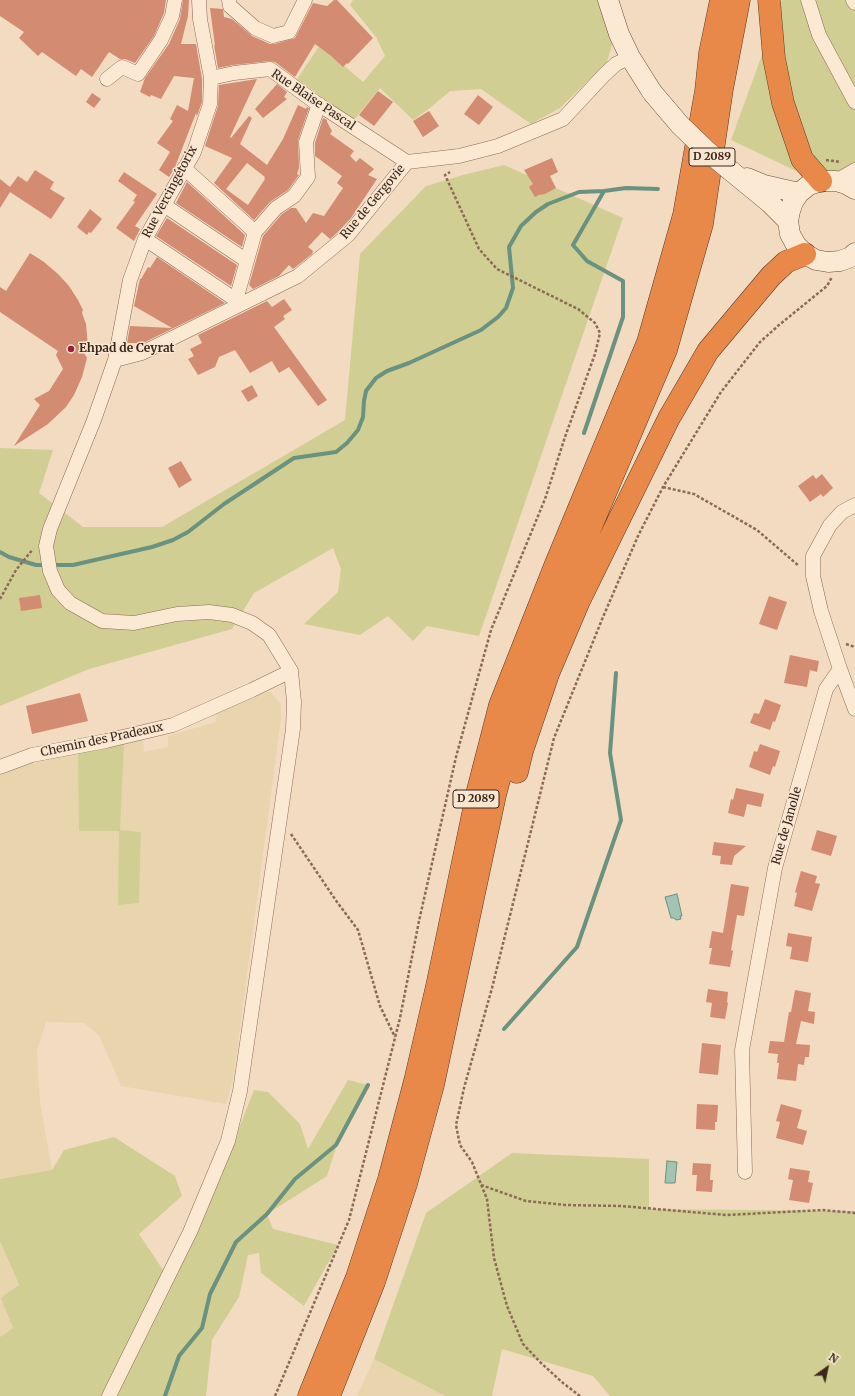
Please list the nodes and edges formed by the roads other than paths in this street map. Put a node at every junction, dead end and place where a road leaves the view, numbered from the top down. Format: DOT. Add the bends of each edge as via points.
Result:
graph roads {
  1 [pos="175,0"];
  2 [pos="199,0"];
  3 [pos="229,0"];
  4 [pos="305,0"];
  5 [pos="608,0"];
  6 [pos="709,0"];
  7 [pos="721,0"];
  8 [pos="739,0"];
  9 [pos="769,0"];
  10 [pos="808,0"];
  11 [pos="853,0"];
  12 [pos="855,3"];
  13 [pos="710,53"];
  14 [pos="630,57"];
  15 [pos="211,78"];
  16 [pos="107,80"];
  17 [pos="855,102"];
  18 [pos="319,104"];
  19 [pos="407,162"];
  20 [pos="184,168"];
  21 [pos="855,170"];
  22 [pos="731,171"];
  23 [pos="828,181"];
  24 [pos="855,189"];
  25 [pos="799,193"];
  26 [pos="164,204"];
  27 [pos="788,222"];
  28 [pos="255,232"];
  29 [pos="145,239"];
  30 [pos="805,254"];
  31 [pos="848,257"];
  32 [pos="247,261"];
  33 [pos="235,304"];
  34 [pos="115,360"];
  35 [pos="855,505"];
  36 [pos="840,669"];
  37 [pos="290,671"];
  38 [pos="855,709"];
  39 [pos="0,768"];
  40 [pos="454,991"];
  41 [pos="746,1172"];
  42 [pos="109,1396"];
  43 [pos="309,1396"];
  44 [pos="329,1396"];
  1 -- 16 [label="street" via="172,16 161,40 138,74 122,67"];
  2 -- 15 [label="street, Rue Vercingétorix"];
  3 -- 4 [label="street" via="230,6 254,28 273,36 289,32"];
  5 -- 14 [label="street"];
  6 -- 13 [label="highway"];
  7 -- 13 [label="highway, D 2089"];
  8 -- 40 [label="highway, D 2089" via="722,89 702,224 666,350 575,564 517,712 495,795"];
  9 -- 23 [label="highway" via="774,58 783,103 802,159"];
  10 -- 17 [label="street" via="819,36"];
  11 -- 12 [label="street"];
  13 -- 43 [label="highway, D 2089" via="706,91 684,215 648,342 500,705 478,790 416,1081 389,1179 357,1277"];
  14 -- 19 [label="street, Rue de Gergovie" via="616,64 604,75 563,119 498,146 459,156"];
  14 -- 22 [label="street, bridge" via="652,92 680,125"];
  15 -- 18 [label="street, Rue Blaise Pascal" via="270,69"];
  15 -- 20 [label="street, Rue Vercingétorix" via="210,104 194,152"];
  18 -- 19 [label="street, Rue Blaise Pascal"];
  18 -- 28 [label="street" via="306,142 308,177 294,196 276,208"];
  19 -- 33 [label="street, Rue de Gergovie" via="348,235 298,276"];
  20 -- 26 [label="street, Rue Vercingétorix"];
  20 -- 28 [label="street"];
  21 -- 23 [label="street"];
  22 -- 25 [label="street" via="764,185"];
  22 -- 27 [label="street"];
  23 -- 24 [label="street" via="846,184"];
  23 -- 25 [label="street" via="809,185"];
  25 -- 27 [label="street" via="793,202"];
  26 -- 29 [label="street, Rue Vercingétorix"];
  26 -- 32 [label="street"];
  27 -- 30 [label="street" via="790,234"];
  28 -- 32 [label="street"];
  29 -- 33 [label="street"];
  29 -- 34 [label="street, Rue Vercingétorix" via="130,280"];
  30 -- 31 [label="street" via="816,260 828,262"];
  30 -- 40 [label="highway" via="786,262 771,276 708,351 669,418 580,601 548,674 522,752 487,892"];
  32 -- 33 [label="street"];
  33 -- 34 [label="street, Rue de Gergovie" via="142,353"];
  34 -- 37 [label="street, Rue Vercingétorix" via="50,529 46,546 50,571 58,590 70,603 102,621 134,623 177,614 209,612 232,615 252,623 269,635"];
  35 -- 36 [label="street" via="842,512 830,525 813,556 813,576 821,611"];
  36 -- 38 [label="street"];
  36 -- 41 [label="street, Rue de Janolle" via="826,689 775,868 742,1050"];
  37 -- 39 [label="street, Chemin des Pradeaux" via="173,725 32,755"];
  37 -- 42 [label="street" via="294,702 293,729 240,1091 228,1140 190,1232"];
  40 -- 44 [label="highway, D 2089" via="433,1085 406,1184 374,1282"];
}
